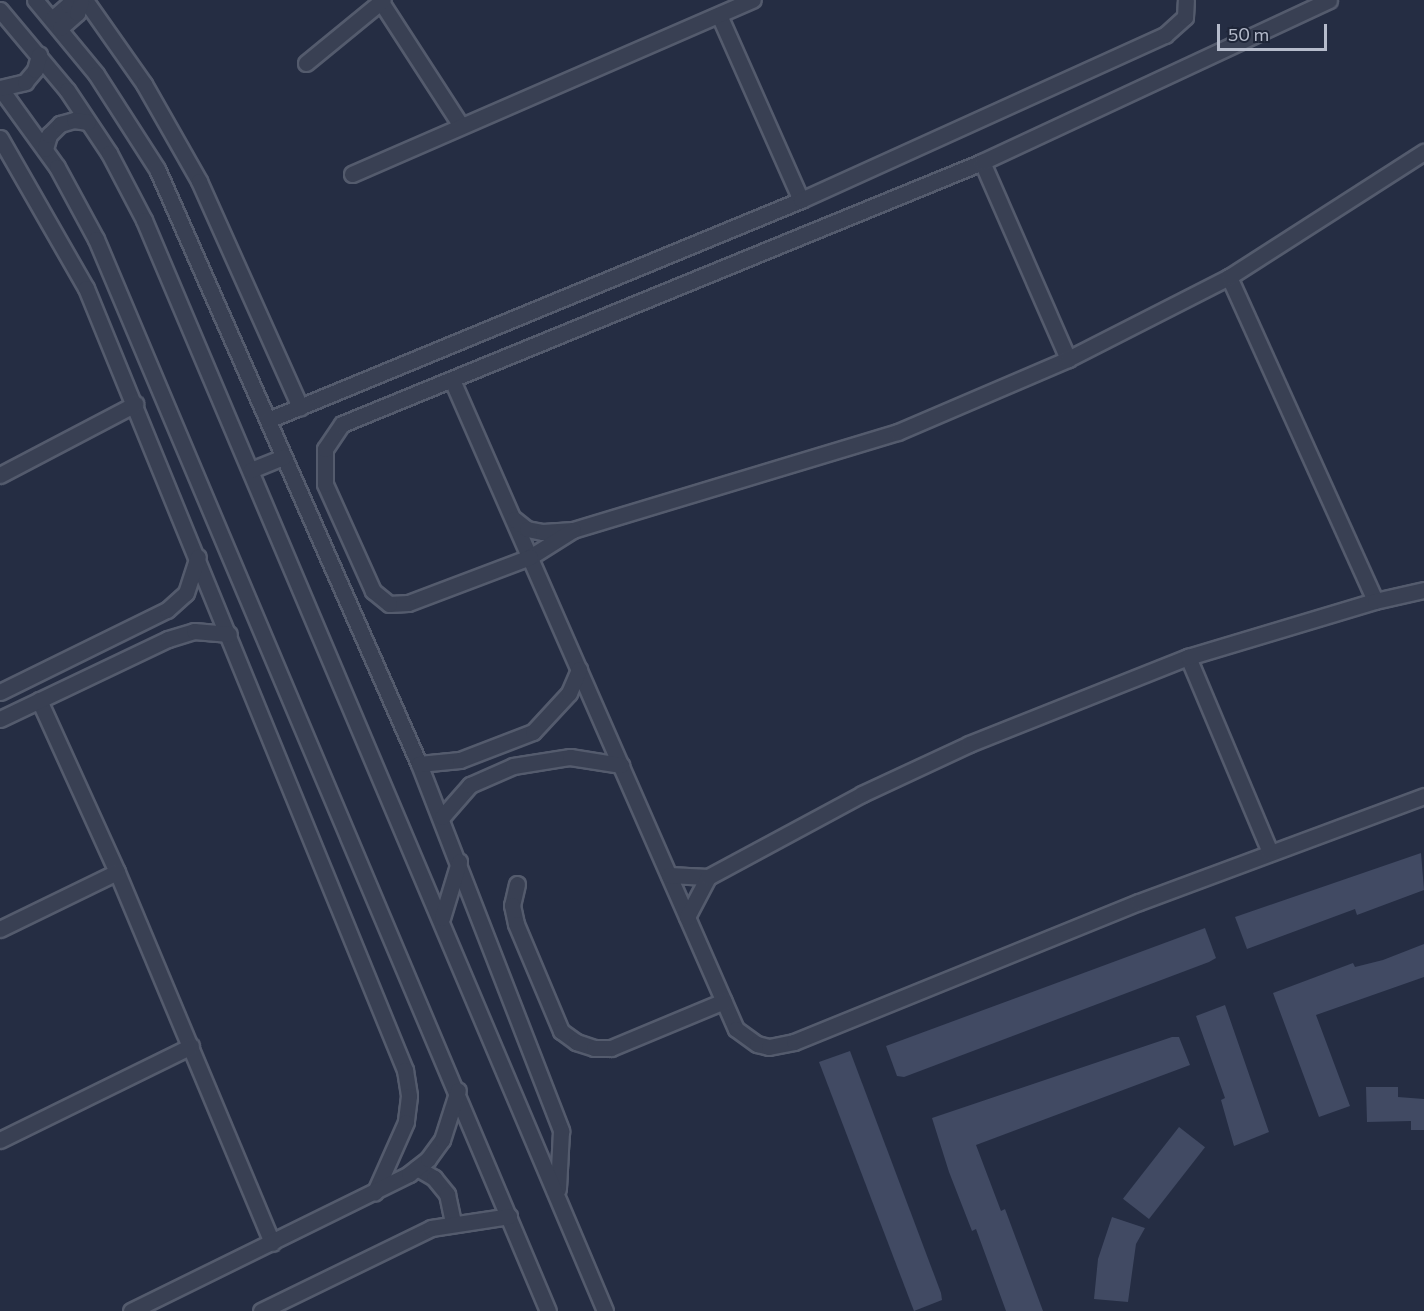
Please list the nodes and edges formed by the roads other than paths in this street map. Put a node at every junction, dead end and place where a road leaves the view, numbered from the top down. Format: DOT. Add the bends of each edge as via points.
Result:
graph roads {
  1 [pos="35,0"];
  2 [pos="753,0"];
  3 [pos="1186,0"];
  4 [pos="1329,0"];
  5 [pos="83,1"];
  6 [pos="382,1"];
  7 [pos="0,10"];
  8 [pos="719,15"];
  9 [pos="56,23"];
  10 [pos="39,55"];
  11 [pos="306,63"];
  12 [pos="0,88"];
  13 [pos="88,122"];
  14 [pos="460,124"];
  15 [pos="0,138"];
  16 [pos="45,149"];
  17 [pos="1424,152"];
  18 [pos="982,162"];
  19 [pos="352,174"];
  20 [pos="801,200"];
  21 [pos="1229,276"];
  22 [pos="1068,359"];
  23 [pos="452,380"];
  24 [pos="135,404"];
  25 [pos="300,407"];
  26 [pos="268,420"];
  27 [pos="184,448"];
  28 [pos="284,456"];
  29 [pos="158,460"];
  30 [pos="251,470"];
  31 [pos="0,475"];
  32 [pos="514,519"];
  33 [pos="573,530"];
  34 [pos="198,557"];
  35 [pos="530,557"];
  36 [pos="1424,591"];
  37 [pos="1375,601"];
  38 [pos="229,634"];
  39 [pos="1188,657"];
  40 [pos="579,669"];
  41 [pos="0,692"];
  42 [pos="39,700"];
  43 [pos="0,719"];
  44 [pos="533,732"];
  45 [pos="543,759"];
  46 [pos="460,760"];
  47 [pos="419,764"];
  48 [pos="621,765"];
  49 [pos="470,785"];
  50 [pos="1424,796"];
  51 [pos="442,817"];
  52 [pos="1270,852"];
  53 [pos="459,862"];
  54 [pos="117,872"];
  55 [pos="669,875"];
  56 [pos="708,877"];
  57 [pos="517,884"];
  58 [pos="687,917"];
  59 [pos="442,918"];
  60 [pos="0,929"];
  61 [pos="724,1001"];
  62 [pos="191,1046"];
  63 [pos="458,1090"];
  64 [pos="0,1140"];
  65 [pos="417,1168"];
  66 [pos="375,1192"];
  67 [pos="557,1192"];
  68 [pos="509,1216"];
  69 [pos="453,1223"];
  70 [pos="272,1243"];
  71 [pos="131,1311"];
  72 [pos="261,1311"];
  73 [pos="548,1311"];
  74 [pos="605,1311"];
  1 -- 9 [label="street"];
  2 -- 8 [label="street"];
  3 -- 20 [label="street" via="1185,17 1165,35"];
  4 -- 18 [label="street"];
  5 -- 9 [label="street" via="77,14"];
  5 -- 25 [label="street" via="172,130 219,224"];
  6 -- 11 [label="street"];
  6 -- 14 [label="street"];
  7 -- 10 [label="street"];
  8 -- 14 [label="street"];
  8 -- 20 [label="street"];
  9 -- 26 [label="street" via="118,105 157,169"];
  10 -- 12 [label="street" via="35,70 25,82"];
  10 -- 13 [label="street"];
  12 -- 16 [label="street"];
  13 -- 16 [label="street" via="60,124 49,135"];
  13 -- 30 [label="street" via="144,220"];
  14 -- 19 [label="street"];
  15 -- 24 [label="street" via="86,288"];
  16 -- 27 [label="street" via="96,239"];
  17 -- 21 [label="street"];
  18 -- 22 [label="street"];
  18 -- 23 [label="street"];
  20 -- 25 [label="street"];
  21 -- 22 [label="street"];
  21 -- 37 [label="street"];
  22 -- 33 [label="street" via="898,432"];
  23 -- 32 [label="street"];
  23 -- 35 [label="street" via="342,424 325,449 323,467 339,516 372,591 389,604 408,603"];
  24 -- 29 [label="street"];
  24 -- 31 [label="street"];
  25 -- 26 [label="street"];
  26 -- 28 [label="street"];
  27 -- 29 [label="street"];
  27 -- 63 [label="street"];
  28 -- 30 [label="street"];
  28 -- 47 [label="street"];
  29 -- 34 [label="street"];
  30 -- 59 [label="street"];
  32 -- 33 [label="street" via="527,529 543,532"];
  32 -- 35 [label="street"];
  33 -- 35 [label="street"];
  34 -- 38 [label="street"];
  34 -- 41 [label="street" via="186,593 167,610"];
  35 -- 40 [label="street"];
  36 -- 37 [label="street"];
  37 -- 39 [label="street"];
  38 -- 42 [label="street" via="181,634"];
  38 -- 66 [label="street" via="405,1070 409,1096 406,1122"];
  39 -- 52 [label="street"];
  39 -- 56 [label="street" via="969,744 862,794"];
  40 -- 44 [label="street" via="569,693"];
  40 -- 48 [label="street"];
  42 -- 43 [label="street"];
  42 -- 54 [label="street"];
  44 -- 45 [label="street"];
  44 -- 46 [label="street"];
  45 -- 48 [label="street" via="598,759"];
  45 -- 49 [label="street" via="513,766"];
  46 -- 47 [label="street"];
  46 -- 49 [label="street"];
  47 -- 51 [label="street"];
  48 -- 55 [label="street"];
  49 -- 51 [label="street"];
  50 -- 52 [label="street"];
  51 -- 53 [label="street"];
  52 -- 61 [label="street" via="782,1046 769,1047 745,1038 736,1029"];
  53 -- 59 [label="street"];
  53 -- 67 [label="street" via="561,1131"];
  54 -- 60 [label="street"];
  54 -- 62 [label="street"];
  55 -- 56 [label="street"];
  55 -- 58 [label="street"];
  56 -- 58 [label="street"];
  57 -- 61 [label="street" via="512,905 516,924 561,1031 576,1042 611,1048"];
  58 -- 61 [label="street"];
  59 -- 67 [label="street"];
  62 -- 64 [label="street"];
  62 -- 70 [label="street"];
  63 -- 65 [label="street" via="442,1140"];
  63 -- 68 [label="street"];
  65 -- 66 [label="street"];
  65 -- 69 [label="street" via="434,1178 447,1194"];
  66 -- 70 [label="street"];
  67 -- 74 [label="street"];
  68 -- 69 [label="street"];
  68 -- 73 [label="street"];
  69 -- 72 [label="street" via="431,1228"];
  70 -- 71 [label="street"];
}
